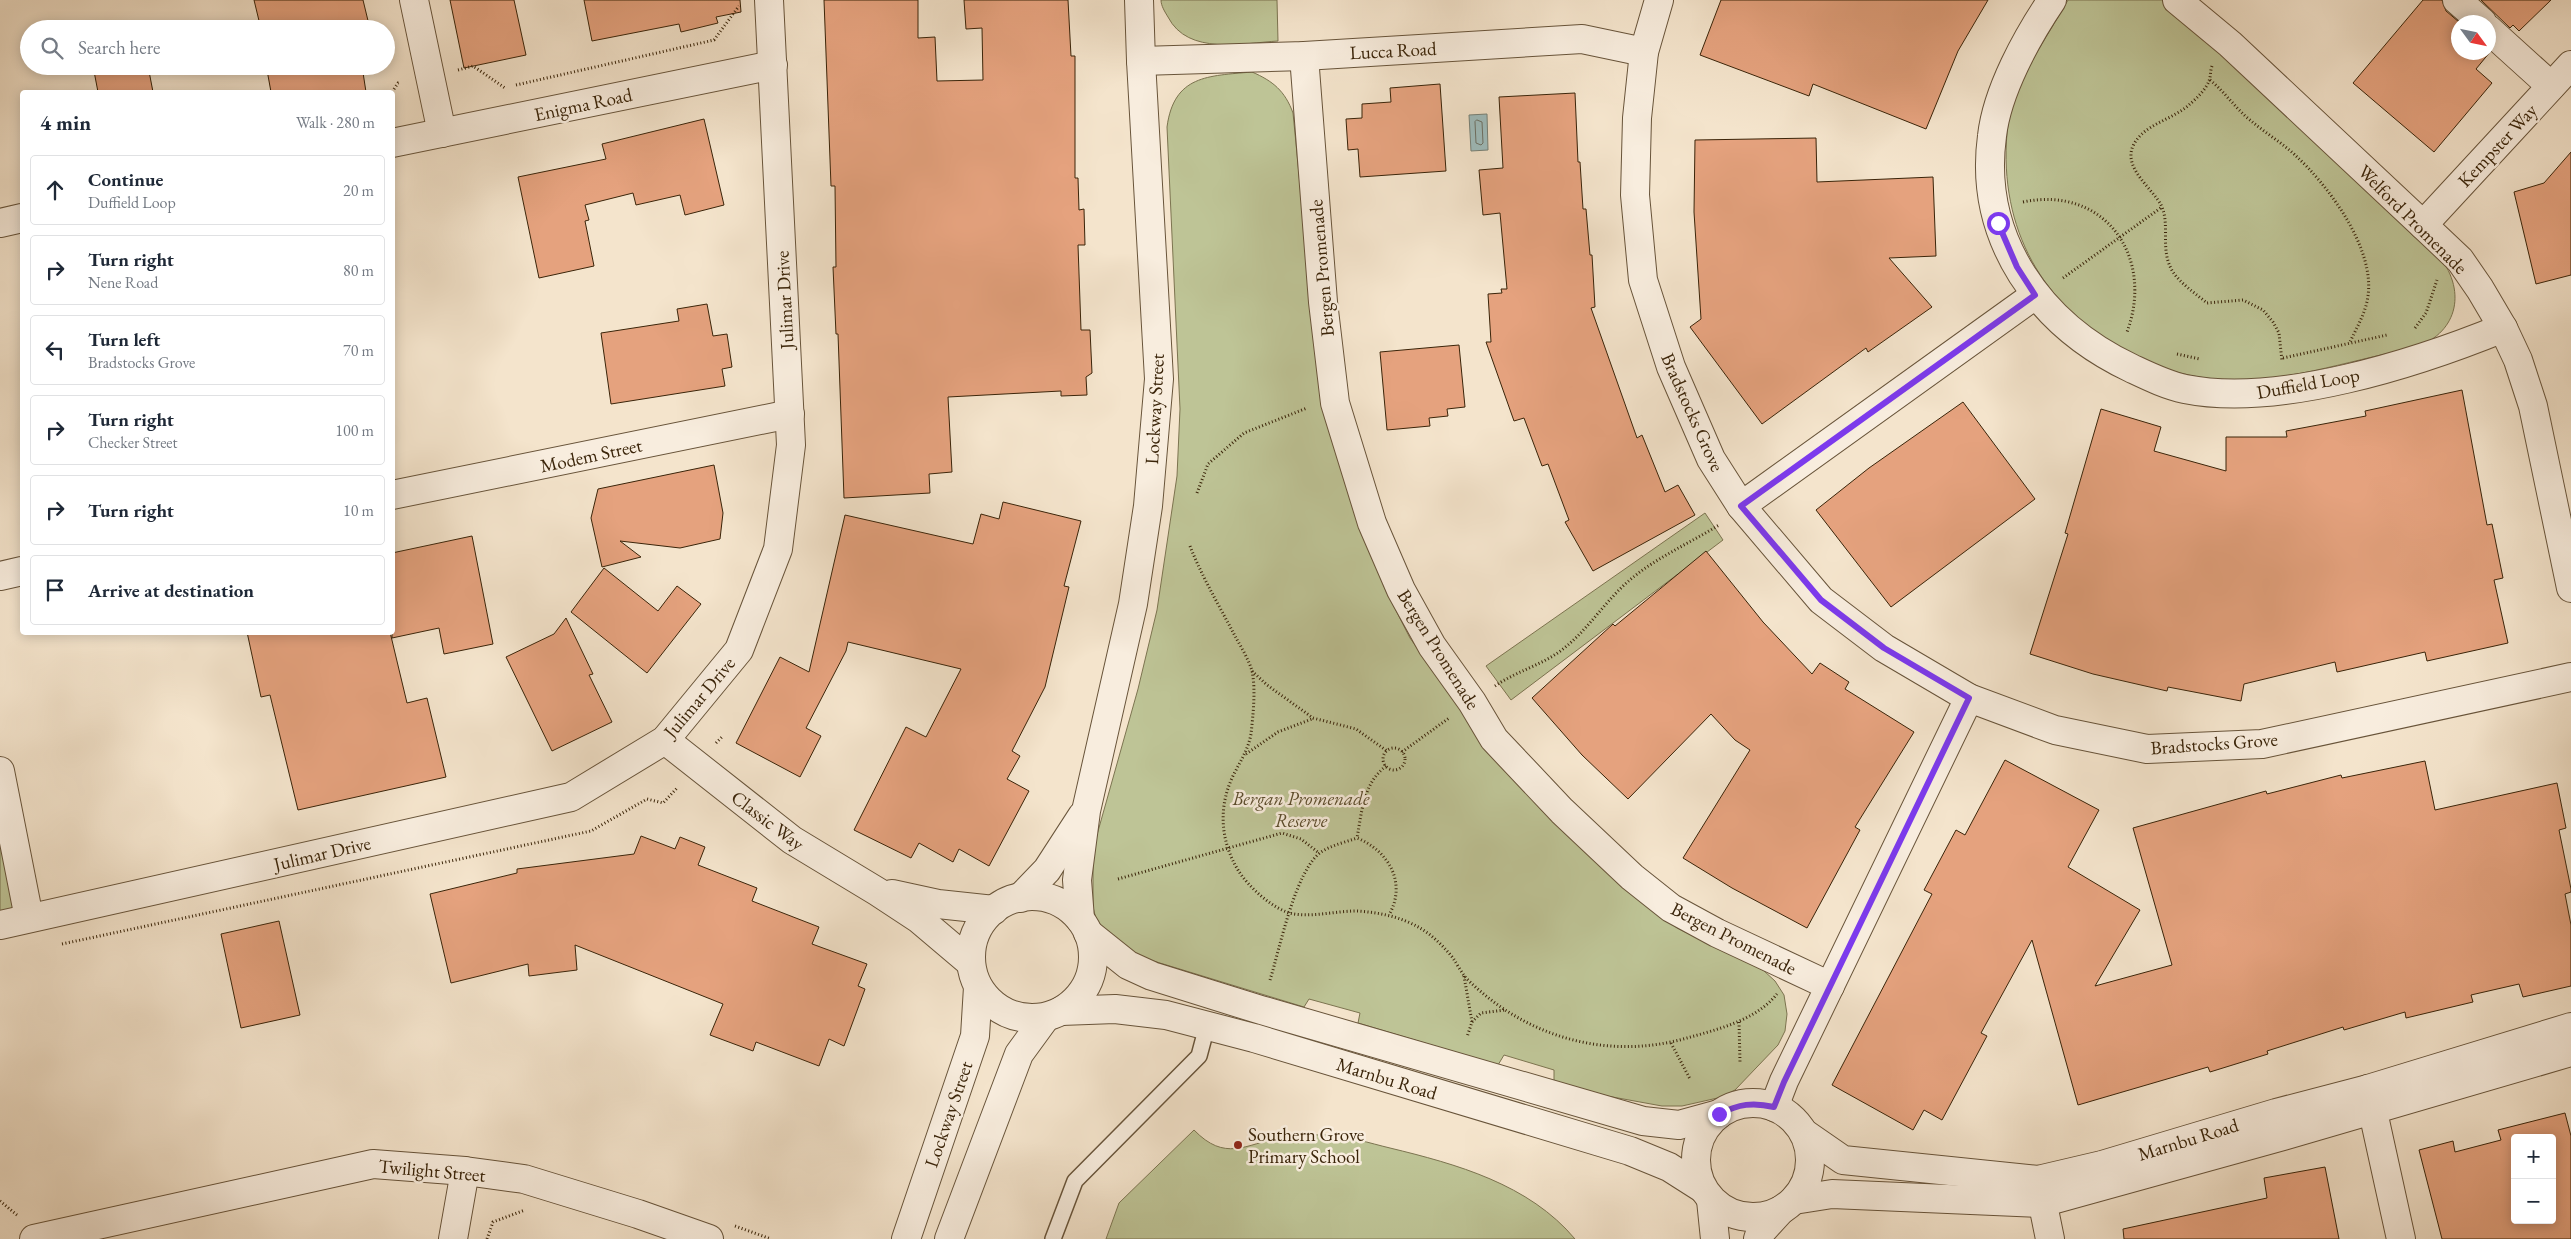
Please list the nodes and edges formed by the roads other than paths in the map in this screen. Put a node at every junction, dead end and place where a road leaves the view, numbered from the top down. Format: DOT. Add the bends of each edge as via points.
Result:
graph roads {
  1 [pos="414,0"];
  2 [pos="769,0"];
  3 [pos="1139,0"];
  4 [pos="1659,0"];
  5 [pos="2052,0"];
  6 [pos="2177,0"];
  7 [pos="2457,0"];
  8 [pos="2474,15"];
  9 [pos="2496,36"];
  10 [pos="1644,52"];
  11 [pos="1304,56"];
  12 [pos="1140,61"];
  13 [pos="773,65"];
  14 [pos="2571,66"];
  15 [pos="2551,86"];
  16 [pos="442,133"];
  17 [pos="395,142"];
  18 [pos="20,218"];
  19 [pos="0,223"];
  20 [pos="2424,225"];
  21 [pos="2035,295"];
  22 [pos="2503,328"];
  23 [pos="790,414"];
  24 [pos="395,494"];
  25 [pos="1741,506"];
  26 [pos="20,572"];
  27 [pos="0,576"];
  28 [pos="2571,588"];
  29 [pos="2571,677"];
  30 [pos="1969,698"];
  31 [pos="665,740"];
  32 [pos="0,771"];
  33 [pos="1086,811"];
  34 [pos="878,892"];
  35 [pos="1020,898"];
  36 [pos="994,910"];
  37 [pos="29,918"];
  38 [pos="0,925"];
  39 [pos="1084,926"];
  40 [pos="975,975"];
  41 [pos="1830,986"];
  42 [pos="1054,1014"];
  43 [pos="1207,1026"];
  44 [pos="2571,1027"];
  45 [pos="2571,1052"];
  46 [pos="2370,1100"];
  47 [pos="1774,1107"];
  48 [pos="1719,1114"];
  49 [pos="1804,1133"];
  50 [pos="465,1171"];
  51 [pos="2039,1191"];
  52 [pos="1707,1194"];
  53 [pos="1788,1205"];
  54 [pos="34,1239"];
  55 [pos="453,1239"];
  56 [pos="709,1239"];
  57 [pos="906,1239"];
  58 [pos="949,1239"];
  59 [pos="1053,1239"];
  60 [pos="1715,1239"];
  61 [pos="1758,1239"];
  62 [pos="2050,1239"];
  63 [pos="2401,1239"];
  1 -- 16 [label="street"];
  2 -- 13 [label="street, Julimar Drive"];
  3 -- 12 [label="street, Lockway Street"];
  4 -- 10 [label="street, Bradstocks Grove"];
  5 -- 21 [label="street, Duffield Loop" via="2012,71 1992,134 1990,160 1990,182 1998,223 2017,267"];
  6 -- 20 [label="street, Welford Promenade" via="2230,44"];
  7 -- 8 [label="street"];
  9 -- 15 [label="street"];
  10 -- 11 [label="street, Lucca Road" via="1582,39"];
  10 -- 25 [label="street, Bradstocks Grove" via="1637,118 1635,195 1643,280 1671,367 1700,435"];
  11 -- 12 [label="street, Lucca Road"];
  11 -- 41 [label="street, Bergen Promenade" via="1323,302 1335,403 1372,522 1401,590 1419,622 1494,739 1562,811 1632,877 1671,908"];
  12 -- 33 [label="street, Lockway Street" via="1159,379 1148,506 1134,604"];
  13 -- 16 [label="street, Enigma Road"];
  13 -- 23 [label="street, Julimar Drive"];
  14 -- 15 [label="street, Kempster Way"];
  15 -- 20 [label="street, Kempster Way"];
  16 -- 17 [label="street, Enigma Road"];
  18 -- 19 [label="street"];
  20 -- 22 [label="street, Welford Promenade" via="2460,260"];
  21 -- 22 [label="street, Duffield Loop" via="2060,322 2105,356 2160,382 2209,392 2269,392 2328,381 2444,352"];
  21 -- 25 [label="street"];
  22 -- 28 [label="street, Welford Promenade" via="2518,360 2533,406"];
  23 -- 24 [label="street, Modem Street"];
  23 -- 31 [label="street, Julimar Drive" via="791,445 778,549 739,650"];
  25 -- 30 [label="street, Bradstocks Grove" via="1821,600 1884,648"];
  26 -- 27 [label="street"];
  29 -- 30 [label="street, Bradstocks Grove" via="2262,744 2147,749 2055,730"];
  30 -- 41 [label="street"];
  31 -- 34 [label="street, Classic Way" via="792,840"];
  31 -- 37 [label="street, Julimar Drive" via="571,797"];
  32 -- 37 [label="street"];
  33 -- 35 [label="street, Lockway Street" via="1047,870"];
  33 -- 39 [label="street, Lockway Street" via="1077,880"];
  34 -- 36 [label="street, Classic Way" via="938,904"];
  34 -- 40 [label="street, Classic Way" via="919,919"];
  35 -- 36 [label="street"];
  35 -- 39 [label="street" via="1053,900 1067,908"];
  36 -- 40 [label="street" via="980,925 973,943"];
  37 -- 38 [label="street, Julimar Drive"];
  39 -- 42 [label="street" via="1092,947 1090,977 1074,1002"];
  39 -- 48 [label="street, Marnbu Road" via="1128,964 1152,976 1261,1010 1643,1121 1679,1125"];
  40 -- 42 [label="street" via="1000,1010 1030,1019"];
  40 -- 57 [label="street, Lockway Street" via="975,1036"];
  41 -- 47 [label="street"];
  42 -- 43 [label="street, Marnbu Road" via="1147,1011"];
  42 -- 58 [label="street" via="1019,1054"];
  43 -- 52 [label="street, Marnbu Road" via="1630,1151 1669,1167"];
  43 -- 59 [label="lane" via="1199,1056 1075,1181"];
  44 -- 46 [label="street, Marnbu Road"];
  45 -- 46 [label="street, Marnbu Road"];
  46 -- 51 [label="street, Marnbu Road" via="2276,1113 2102,1165"];
  46 -- 63 [label="street"];
  47 -- 48 [label="street" via="1755,1103 1736,1106"];
  47 -- 49 [label="street" via="1796,1122"];
  48 -- 52 [label="street" via="1699,1140 1696,1156 1697,1173"];
  49 -- 51 [label="street, Marnbu Road" via="1843,1160"];
  49 -- 53 [label="street" via="1810,1150 1810,1168 1805,1185"];
  50 -- 54 [label="street, Twilight Street" via="373,1164"];
  50 -- 55 [label="street"];
  50 -- 56 [label="street, Twilight Street" via="532,1182"];
  51 -- 53 [label="street, Marnbu Road" via="1832,1194"];
  51 -- 62 [label="street"];
  52 -- 53 [label="street" via="1726,1211 1744,1217 1764,1217"];
  52 -- 60 [label="street"];
  53 -- 61 [label="street"];
}
